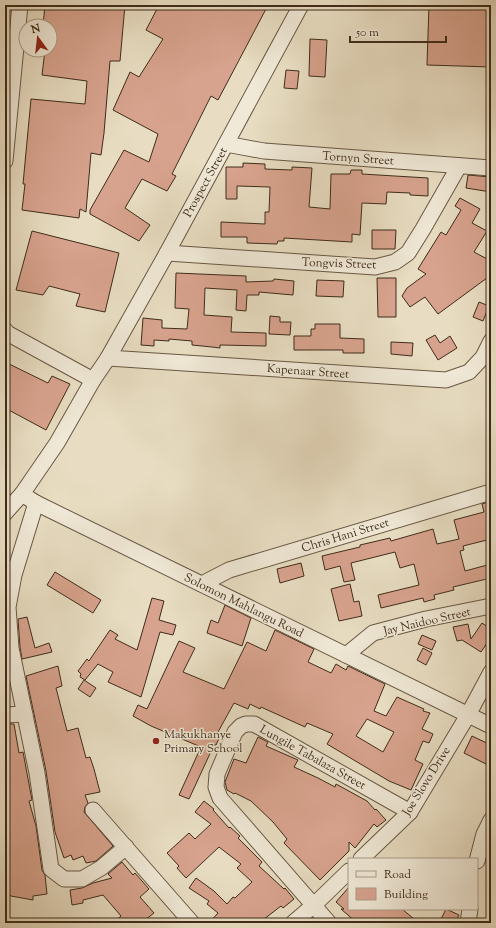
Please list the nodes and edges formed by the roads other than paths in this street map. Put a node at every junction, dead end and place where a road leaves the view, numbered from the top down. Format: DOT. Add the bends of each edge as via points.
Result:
graph roads {
  1 [pos="20,5"];
  2 [pos="301,5"];
  3 [pos="226,144"];
  4 [pos="5,161"];
  5 [pos="459,166"];
  6 [pos="491,168"];
  7 [pos="167,253"];
  8 [pos="5,330"];
  9 [pos="491,341"];
  10 [pos="108,358"];
  11 [pos="93,380"];
  12 [pos="491,492"];
  13 [pos="22,494"];
  14 [pos="36,503"];
  15 [pos="5,513"];
  16 [pos="20,555"];
  17 [pos="5,562"];
  18 [pos="202,584"];
  19 [pos="491,606"];
  20 [pos="346,655"];
  21 [pos="491,672"];
  22 [pos="25,714"];
  23 [pos="5,715"];
  24 [pos="468,715"];
  25 [pos="491,726"];
  26 [pos="93,810"];
  27 [pos="410,812"];
  28 [pos="491,820"];
  29 [pos="126,847"];
  30 [pos="362,858"];
  31 [pos="478,858"];
  32 [pos="348,872"];
  33 [pos="314,905"];
  34 [pos="470,910"];
  35 [pos="192,923"];
  36 [pos="293,923"];
  37 [pos="329,923"];
  38 [pos="468,923"];
  1 -- 4 [label="street"];
  2 -- 3 [label="street, Prospect Street"];
  3 -- 5 [label="street, Tornyn Street" via="264,152"];
  3 -- 7 [label="street, Prospect Street"];
  5 -- 6 [label="street, Tornyn Street"];
  5 -- 7 [label="street, Tongvis Street" via="408,253 395,262 375,267"];
  7 -- 10 [label="street, Prospect Street"];
  8 -- 11 [label="street"];
  9 -- 10 [label="street, Kapenaar Street" via="483,357 469,372 446,380"];
  10 -- 11 [label="street, Prospect Street"];
  11 -- 13 [label="street, Prospect Street" via="57,443"];
  12 -- 18 [label="street, Chris Hani Street" via="229,570"];
  13 -- 14 [label="street, Solomon Mahlangu Road"];
  13 -- 15 [label="street, Prospect Street"];
  14 -- 16 [label="street"];
  14 -- 18 [label="street, Solomon Mahlangu Road"];
  16 -- 17 [label="street"];
  16 -- 22 [label="street" via="8,608 11,648"];
  18 -- 20 [label="street, Solomon Mahlangu Road"];
  19 -- 20 [label="street, Jay Naidoo Street" via="373,633"];
  20 -- 24 [label="street, Solomon Mahlangu Road"];
  21 -- 24 [label="street, Joe Slovo Drive"];
  22 -- 23 [label="street"];
  22 -- 29 [label="street" via="38,773 51,870 64,879 82,879 101,868"];
  24 -- 25 [label="street, Solomon Mahlangu Road"];
  24 -- 27 [label="street, Joe Slovo Drive"];
  26 -- 29 [label="street"];
  27 -- 30 [label="street, Joe Slovo Drive"];
  27 -- 33 [label="street, Lungile Tabalaza Street" via="254,724 241,726 235,732 217,774 216,787 220,798"];
  28 -- 31 [label="street" via="484,834"];
  29 -- 35 [label="street"];
  32 -- 33 [label="street"];
  33 -- 36 [label="street"];
  33 -- 37 [label="street"];
  34 -- 38 [label="street"];
}
